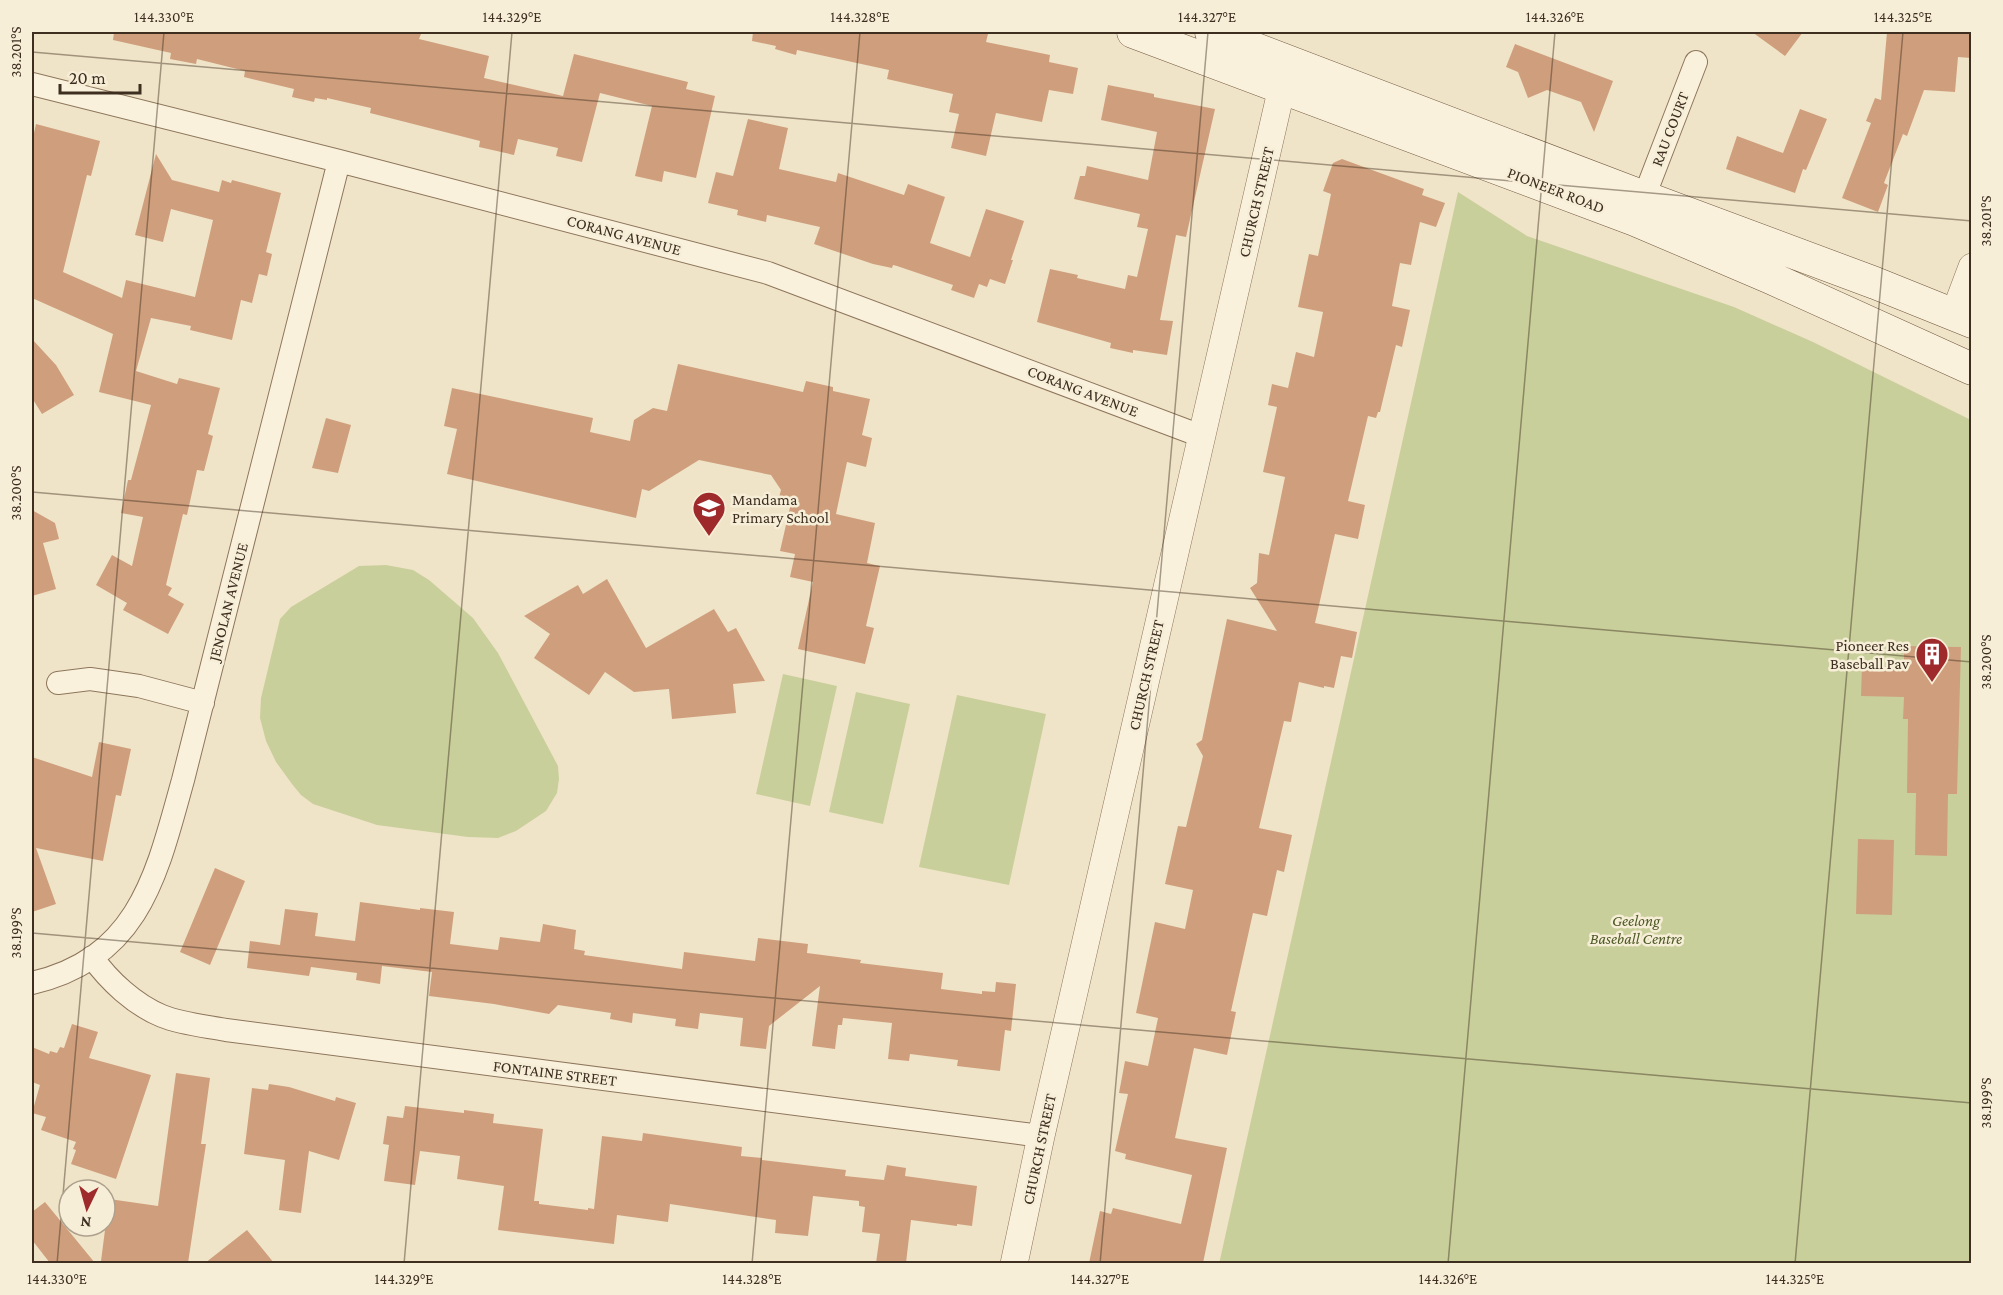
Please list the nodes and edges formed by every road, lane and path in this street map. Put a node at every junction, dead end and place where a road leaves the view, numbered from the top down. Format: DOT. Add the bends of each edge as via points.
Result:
graph roads {
  1 [pos="1133,32"];
  2 [pos="1212,32"];
  3 [pos="1696,62"];
  4 [pos="1285,74"];
  5 [pos="32,84"];
  6 [pos="339,161"];
  7 [pos="1640,209"];
  8 [pos="1971,267"];
  9 [pos="1963,319"];
  10 [pos="1939,354"];
  11 [pos="1971,369"];
  12 [pos="1201,436"];
  13 [pos="58,683"];
  14 [pos="203,703"];
  15 [pos="92,957"];
  16 [pos="32,983"];
  17 [pos="1041,1136"];
  18 [pos="1014,1263"];
  1 -- 4 [label="main road, PIONEER ROAD"];
  2 -- 4 [label="main road, PIONEER ROAD"];
  3 -- 7 [label="street, RAU COURT"];
  4 -- 7 [label="main road, PIONEER ROAD"];
  4 -- 12 [label="street, CHURCH STREET"];
  5 -- 6 [label="street, CORANG AVENUE"];
  6 -- 12 [label="street, CORANG AVENUE" via="768,273"];
  6 -- 14 [label="street, JENOLAN AVENUE"];
  7 -- 9 [label="main road, PIONEER ROAD" via="1875,283"];
  7 -- 10 [label="main road, PIONEER ROAD"];
  8 -- 9 [label="street"];
  9 -- 10 [label="main road"];
  10 -- 11 [label="main road, PIONEER ROAD"];
  12 -- 17 [label="street, CHURCH STREET"];
  13 -- 14 [label="street" via="90,679 139,686"];
  14 -- 15 [label="street, JENOLAN AVENUE" via="152,882 120,935"];
  15 -- 16 [label="street, JENOLAN AVENUE" via="73,969"];
  15 -- 17 [label="street, FONTAINE STREET" via="103,972 150,1010 184,1023"];
  17 -- 18 [label="street, CHURCH STREET"];
}
